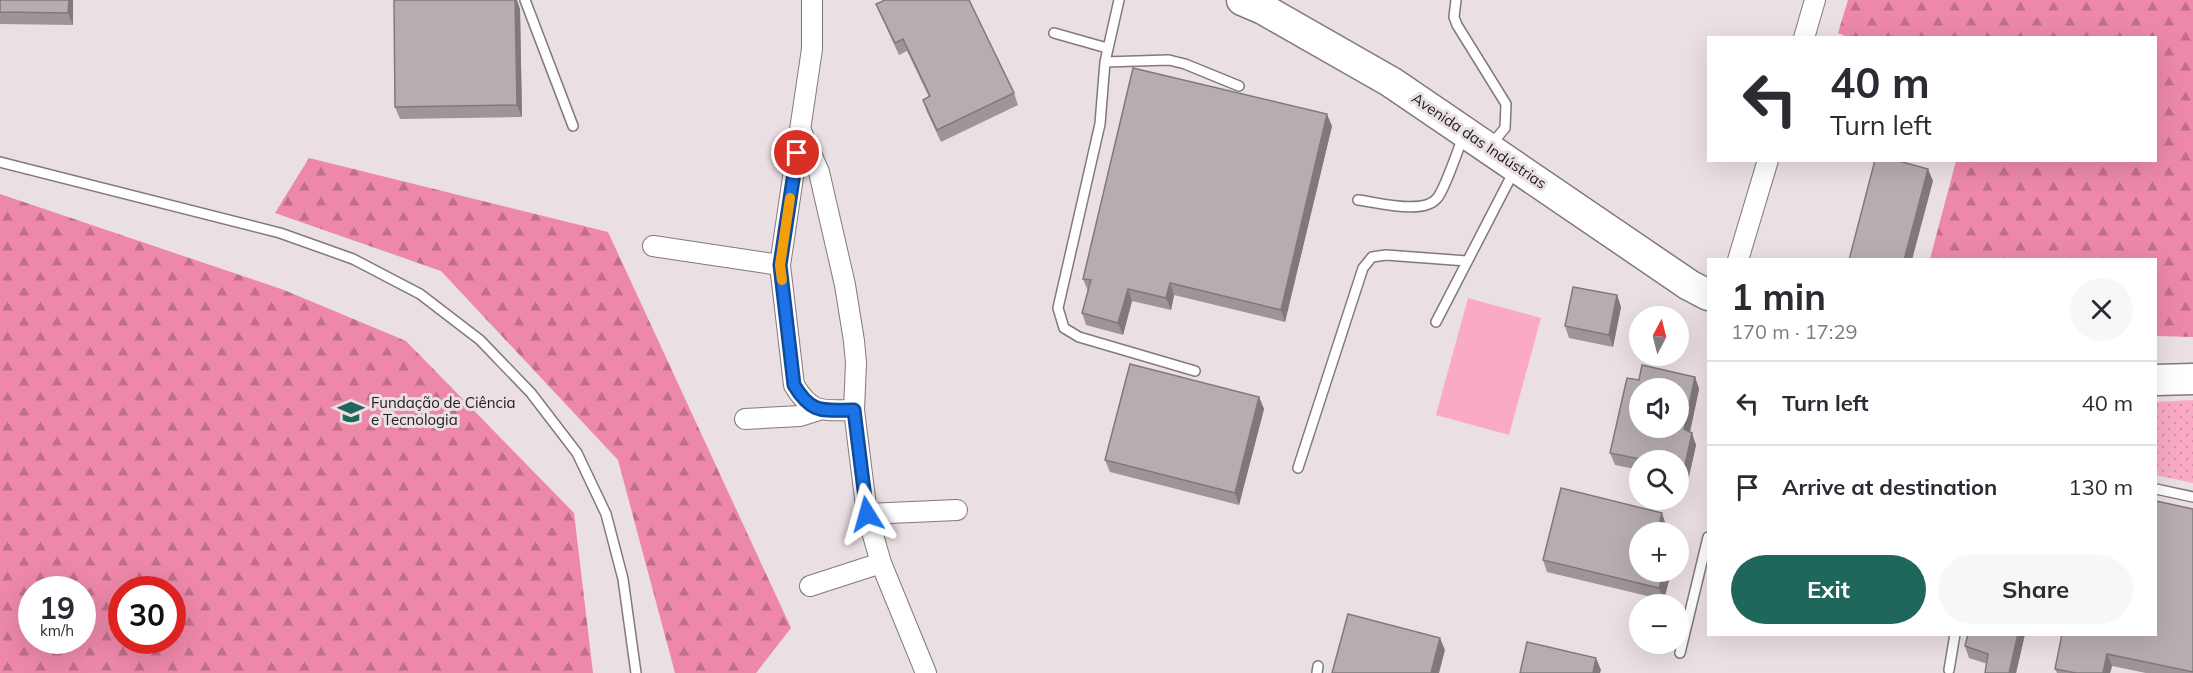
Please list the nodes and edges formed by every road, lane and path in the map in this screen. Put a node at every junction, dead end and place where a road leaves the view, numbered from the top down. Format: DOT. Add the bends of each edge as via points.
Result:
graph roads {
  1 [pos="525,0"];
  2 [pos="812,0"];
  3 [pos="1119,0"];
  4 [pos="1242,0"];
  5 [pos="1456,0"];
  6 [pos="1815,0"];
  7 [pos="1054,33"];
  8 [pos="1805,36"];
  9 [pos="1107,48"];
  10 [pos="1105,62"];
  11 [pos="1239,86"];
  12 [pos="573,126"];
  13 [pos="801,130"];
  14 [pos="1477,140"];
  15 [pos="0,162"];
  16 [pos="1767,162"];
  17 [pos="1516,167"];
  18 [pos="1358,200"];
  19 [pos="653,246"];
  20 [pos="1739,258"];
  21 [pos="1467,261"];
  22 [pos="780,265"];
  23 [pos="1707,294"];
  24 [pos="1436,322"];
  25 [pos="1195,371"];
  26 [pos="2193,379"];
  27 [pos="2157,380"];
  28 [pos="819,410"];
  29 [pos="854,410"];
  30 [pos="745,419"];
  31 [pos="1298,468"];
  32 [pos="2157,489"];
  33 [pos="2193,496"];
  34 [pos="957,510"];
  35 [pos="867,514"];
  36 [pos="1707,541"];
  37 [pos="881,563"];
  38 [pos="810,586"];
  39 [pos="1689,616"];
  40 [pos="1955,636"];
  41 [pos="1949,670"];
  42 [pos="636,673"];
  43 [pos="926,673"];
  1 -- 12 [label="lane"];
  2 -- 13 [label="street" via="812,49"];
  3 -- 9 [label="lane"];
  4 -- 14 [label="main road, Avenida das Indústrias" via="1391,82"];
  5 -- 14 [label="lane" via="1456,25 1506,104 1505,128"];
  6 -- 8 [label="street"];
  7 -- 9 [label="lane"];
  9 -- 10 [label="lane"];
  10 -- 11 [label="lane" via="1169,60"];
  10 -- 25 [label="lane" via="1100,124 1058,308 1064,328 1079,337"];
  13 -- 22 [label="street"];
  13 -- 29 [label="street" via="819,172 845,285 854,341"];
  14 -- 17 [label="main road, Avenida das Indústrias"];
  14 -- 18 [label="lane" via="1430,205 1417,208"];
  15 -- 42 [label="lane" via="270,230 353,259 420,294 480,340 531,393 577,453 597,494 622,579"];
  16 -- 20 [label="street"];
  17 -- 21 [label="lane"];
  17 -- 23 [label="main road, Avenida das Indústrias"];
  19 -- 22 [label="street"];
  21 -- 24 [label="lane"];
  21 -- 31 [label="lane" via="1372,257 1364,268"];
  22 -- 28 [label="street" via="794,385 804,401"];
  26 -- 27 [label="main road"];
  28 -- 29 [label="street"];
  28 -- 30 [label="street" via="800,416"];
  29 -- 35 [label="street"];
  32 -- 33 [label="lane"];
  34 -- 35 [label="street"];
  35 -- 37 [label="street"];
  36 -- 39 [label="lane"];
  37 -- 38 [label="street"];
  37 -- 43 [label="street"];
  40 -- 41 [label="lane"];
}
